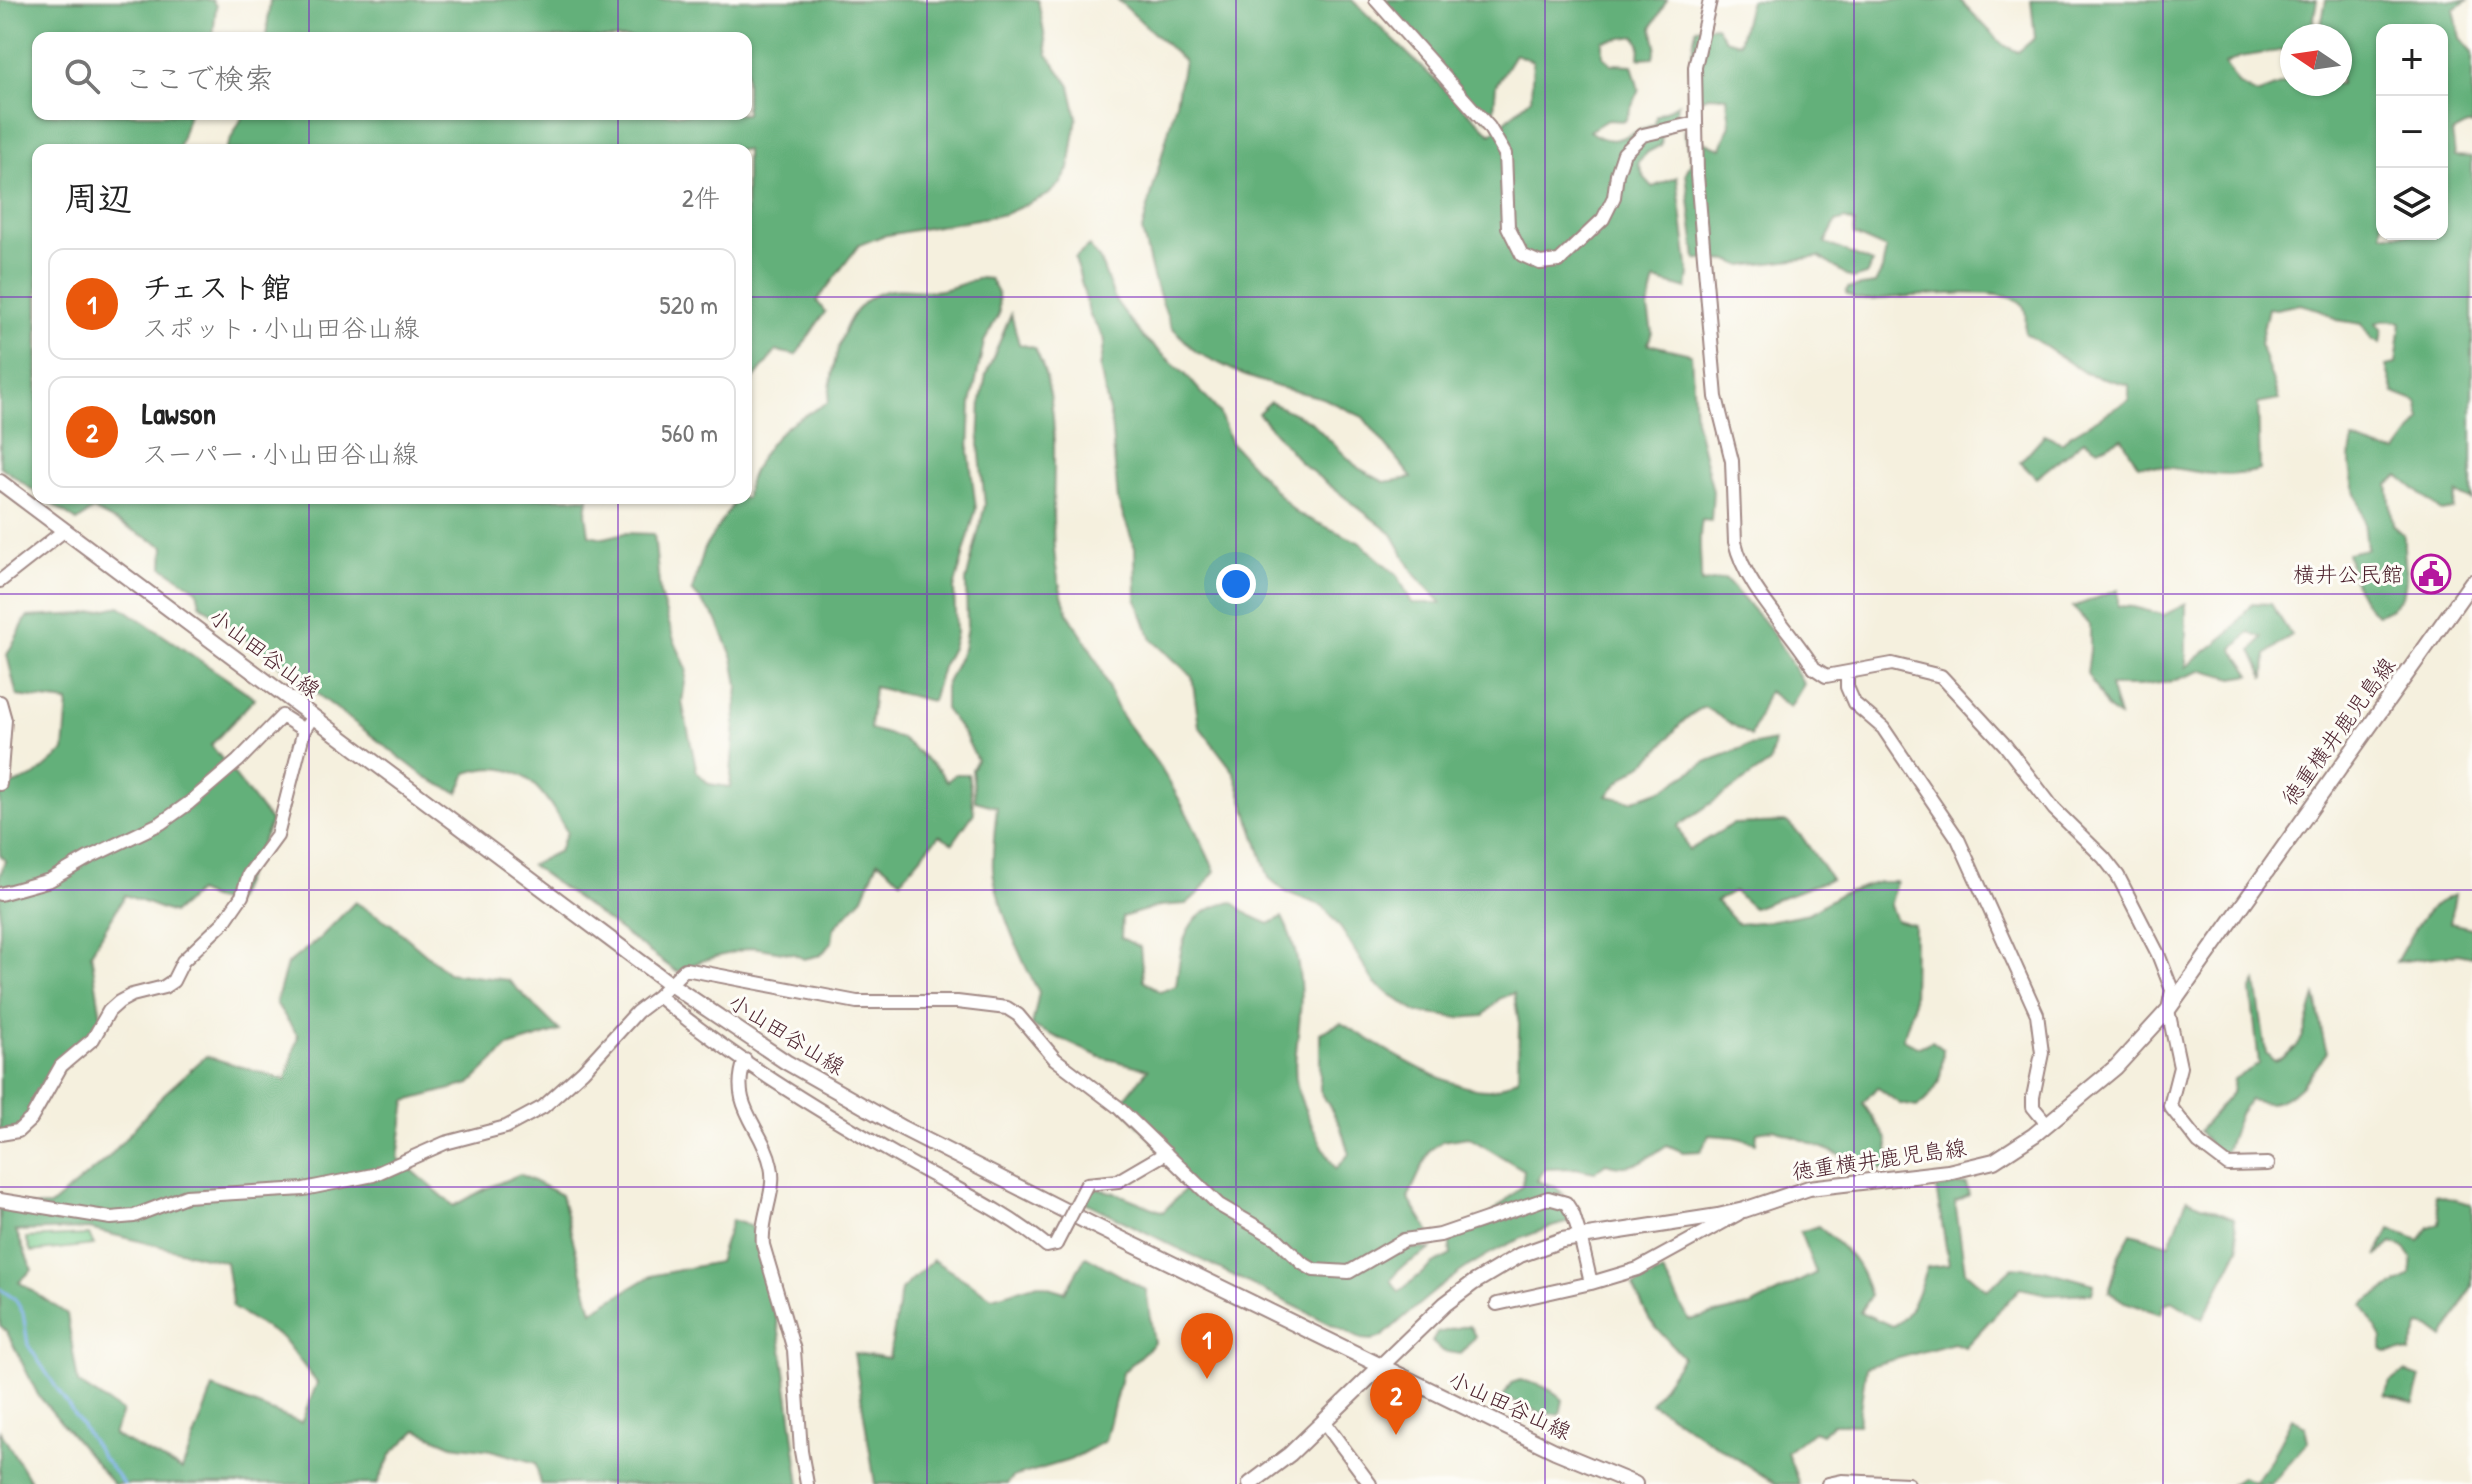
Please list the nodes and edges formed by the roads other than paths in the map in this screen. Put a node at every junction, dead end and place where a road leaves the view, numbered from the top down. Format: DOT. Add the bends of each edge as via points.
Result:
graph roads {
  1 [pos="1376,0"];
  2 [pos="1710,0"];
  3 [pos="1695,123"];
  4 [pos="0,482"];
  5 [pos="65,530"];
  6 [pos="0,581"];
  7 [pos="2472,582"];
  8 [pos="1847,673"];
  9 [pos="0,702"];
  10 [pos="313,716"];
  11 [pos="304,730"];
  12 [pos="0,784"];
  13 [pos="0,894"];
  14 [pos="670,984"];
  15 [pos="658,996"];
  16 [pos="2168,1010"];
  17 [pos="745,1060"];
  18 [pos="2047,1124"];
  19 [pos="0,1134"];
  20 [pos="1166,1153"];
  21 [pos="2268,1164"];
  22 [pos="0,1200"];
  23 [pos="1744,1210"];
  24 [pos="1580,1236"];
  25 [pos="1591,1283"];
  26 [pos="1497,1304"];
  27 [pos="1380,1367"];
  28 [pos="1324,1422"];
  29 [pos="807,1484"];
  30 [pos="1250,1484"];
  31 [pos="1370,1484"];
  32 [pos="1635,1484"];
  33 [pos="1828,1484"];
  34 [pos="1908,1484"];
  1 -- 3 [label="street" via="1489,127 1505,154 1508,227 1522,255 1540,263 1559,261 1603,219 1624,153 1643,135"];
  2 -- 3 [label="street" via="1695,67"];
  3 -- 8 [label="street" via="1712,362 1732,461 1738,554 1814,668 1826,676"];
  4 -- 5 [label="main road, 小山田谷山線"];
  5 -- 6 [label="street"];
  5 -- 10 [label="main road, 小山田谷山線"];
  7 -- 16 [label="main road, 徳重横井鹿児島線"];
  8 -- 16 [label="street" via="1892,664 1928,671 1950,683 2054,809 2118,876 2172,990"];
  8 -- 18 [label="street" via="1854,703 1883,728 1958,839 2037,1014 2042,1053 2033,1107"];
  9 -- 12 [label="street" via="5,720"];
  10 -- 11 [label="street"];
  10 -- 14 [label="main road, 小山田谷山線"];
  11 -- 13 [label="street" via="282,716 238,761 161,823 50,880"];
  11 -- 19 [label="street" via="277,836 224,922 183,961 173,981 132,995 109,1011 93,1039 61,1066 31,1119 18,1131"];
  14 -- 15 [label="street"];
  14 -- 20 [label="street" via="685,969 857,1002 1007,1008 1055,1059"];
  14 -- 27 [label="main road, 小山田谷山線" via="786,1062 902,1128"];
  15 -- 17 [label="street"];
  15 -- 22 [label="street" via="563,1089 525,1118 445,1143 373,1175 304,1189 186,1196 134,1216 111,1218"];
  16 -- 18 [label="main road, 徳重横井鹿児島線" via="2116,1067"];
  16 -- 21 [label="street" via="2180,1067 2170,1106 2199,1143 2228,1165"];
  17 -- 20 [label="street, bridge" via="899,1157 1014,1220 1047,1246 1056,1244 1087,1184 1118,1181"];
  17 -- 29 [label="street" via="743,1103 771,1166 761,1229 794,1350"];
  18 -- 23 [label="main road, 徳重横井鹿児島線" via="2005,1156 1980,1166 1809,1188"];
  20 -- 24 [label="street" via="1219,1205 1322,1272 1349,1272 1404,1240 1440,1235 1548,1198 1566,1203"];
  23 -- 24 [label="main road, 徳重横井鹿児島線"];
  23 -- 25 [label="street" via="1638,1269"];
  24 -- 25 [label="street"];
  24 -- 27 [label="main road, 徳重横井鹿児島線" via="1520,1255 1473,1283"];
  25 -- 26 [label="street"];
  27 -- 28 [label="main road, 徳重横井鹿児島線"];
  27 -- 32 [label="main road, 小山田谷山線"];
  28 -- 30 [label="main road, 徳重横井鹿児島線"];
  28 -- 31 [label="street"];
  33 -- 34 [label="street"];
}
